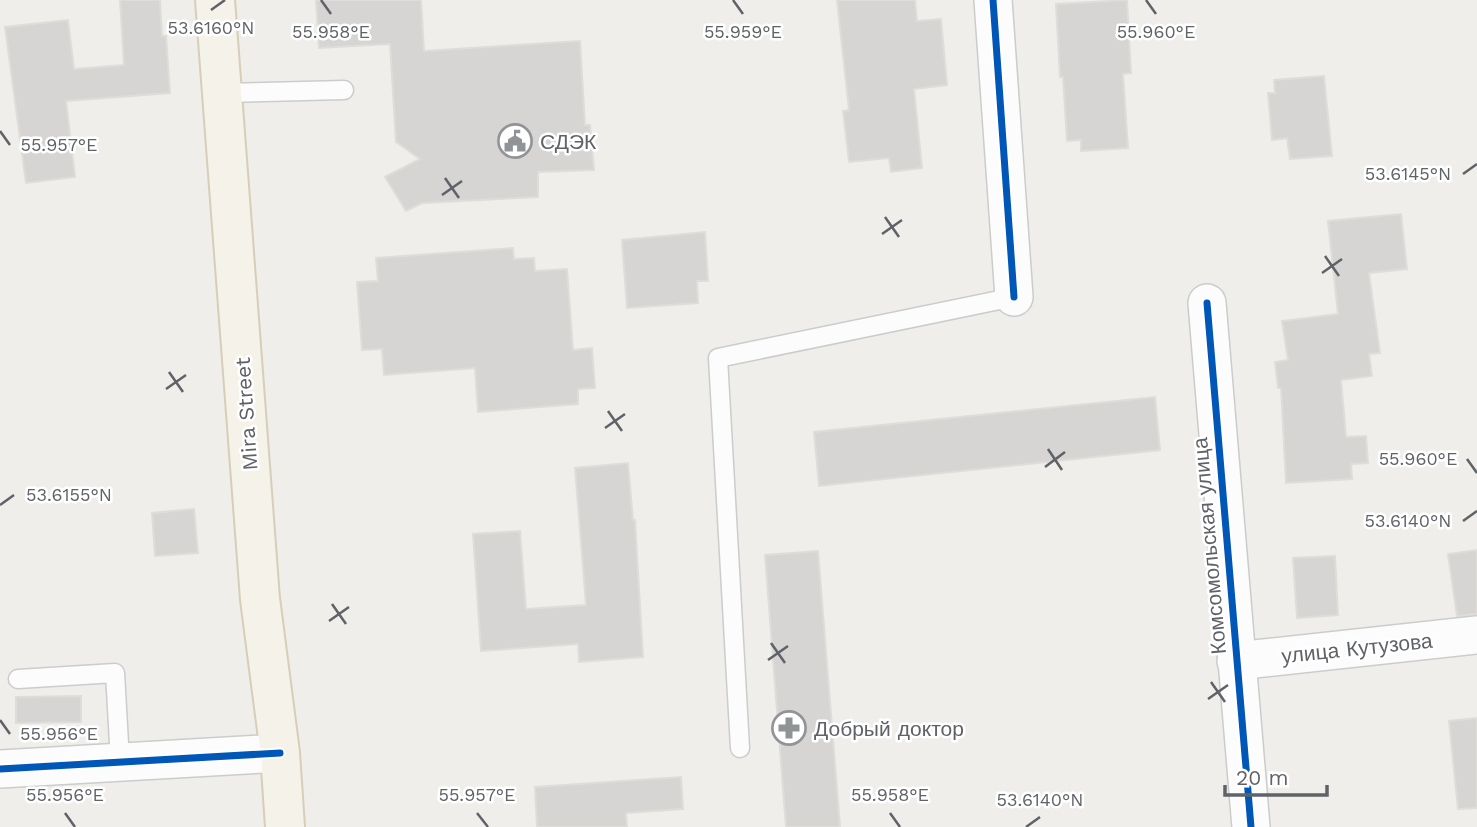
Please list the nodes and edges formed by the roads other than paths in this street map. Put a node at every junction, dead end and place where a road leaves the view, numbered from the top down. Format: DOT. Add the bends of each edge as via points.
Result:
graph roads {
  1 [pos="215,0"];
  2 [pos="993,0"];
  3 [pos="344,90"];
  4 [pos="221,93"];
  5 [pos="1014,297"];
  6 [pos="1207,303"];
  7 [pos="1477,635"];
  8 [pos="1236,661"];
  9 [pos="19,679"];
  10 [pos="740,748"];
  11 [pos="280,753"];
  12 [pos="120,761"];
  13 [pos="0,769"];
  14 [pos="285,827"];
  15 [pos="1251,827"];
  1 -- 4 [label="main road, Mira Street"];
  2 -- 5 [label="street"];
  3 -- 4 [label="lane"];
  4 -- 11 [label="main road, Mira Street" via="260,599"];
  5 -- 10 [label="lane" via="718,359"];
  6 -- 8 [label="street, Комсомольская улица"];
  7 -- 8 [label="street, улица Кутузова"];
  8 -- 15 [label="street, Комсомольская улица"];
  9 -- 12 [label="lane" via="115,673"];
  11 -- 12 [label="street"];
  11 -- 14 [label="main road, Mira Street"];
  12 -- 13 [label="street"];
}
